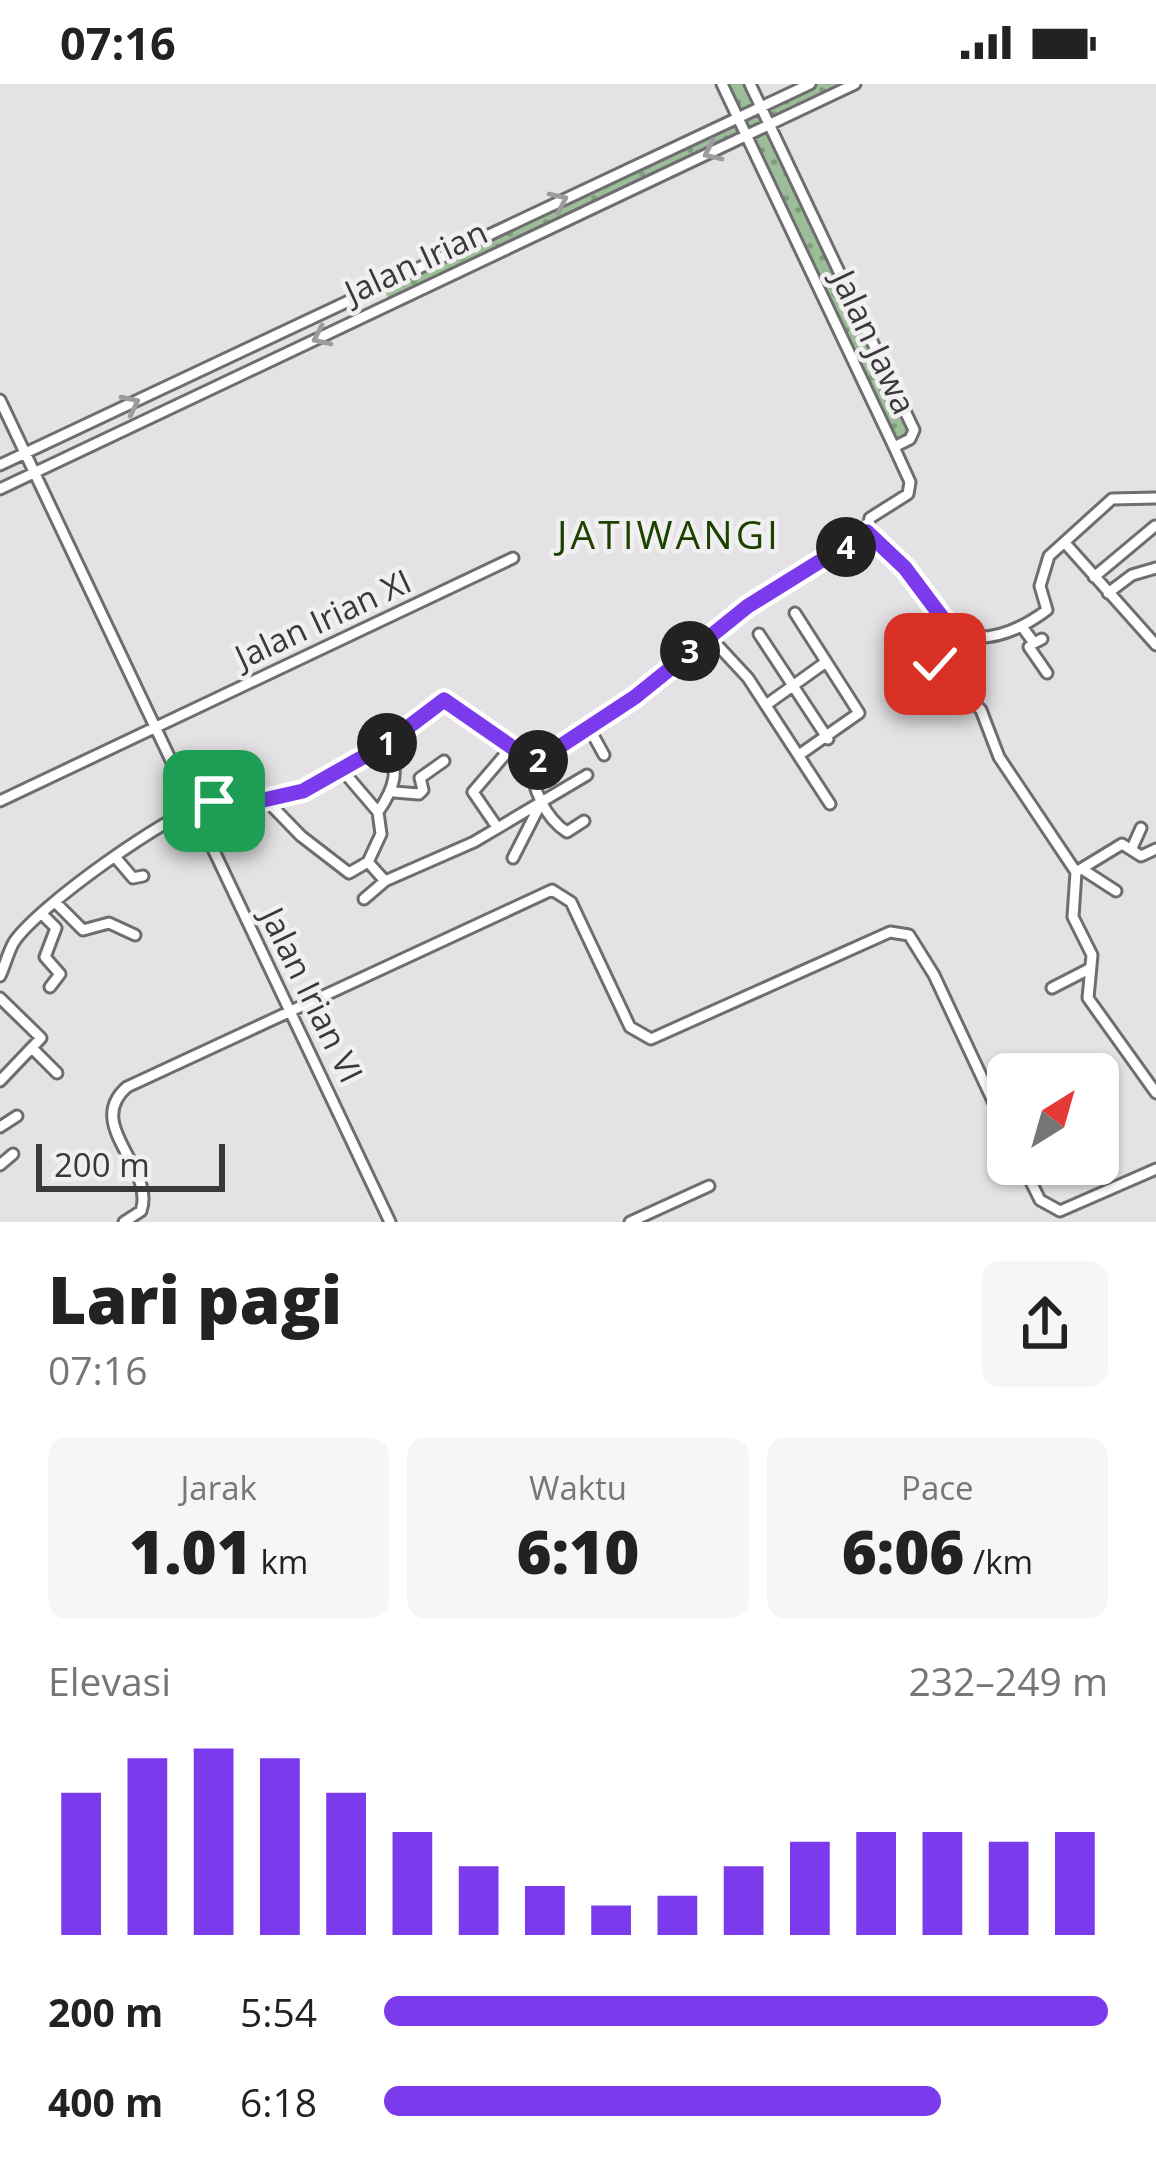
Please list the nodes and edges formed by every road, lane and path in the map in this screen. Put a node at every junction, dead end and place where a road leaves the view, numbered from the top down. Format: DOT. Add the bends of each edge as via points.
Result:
graph roads {
  1 [pos="722,84"];
  2 [pos="750,84"];
  3 [pos="809,84"];
  4 [pos="855,84"];
  5 [pos="760,107"];
  6 [pos="737,118"];
  7 [pos="769,125"];
  8 [pos="747,136"];
  9 [pos="382,285"];
  10 [pos="391,304"];
  11 [pos="0,400"];
  12 [pos="894,447"];
  13 [pos="25,453"];
  14 [pos="0,465"];
  15 [pos="34,473"];
  16 [pos="0,489"];
  17 [pos="1156,498"];
  18 [pos="1155,526"];
  19 [pos="867,532"];
  20 [pos="1065,543"];
  21 [pos="513,558"];
  22 [pos="1156,568"];
  23 [pos="1094,577"];
  24 [pos="1108,592"];
  25 [pos="794,613"];
  26 [pos="1023,628"];
  27 [pos="953,632"];
  28 [pos="760,634"];
  29 [pos="709,636"];
  30 [pos="1154,640"];
  31 [pos="826,662"];
  32 [pos="1047,673"];
  33 [pos="794,686"];
  34 [pos="766,705"];
  35 [pos="588,726"];
  36 [pos="156,728"];
  37 [pos="828,739"];
  38 [pos="386,744"];
  39 [pos="509,750"];
  40 [pos="604,755"];
  41 [pos="799,755"];
  42 [pos="444,761"];
  43 [pos="532,761"];
  44 [pos="343,771"];
  45 [pos="587,776"];
  46 [pos="394,792"];
  47 [pos="0,801"];
  48 [pos="267,801"];
  49 [pos="541,804"];
  50 [pos="830,804"];
  51 [pos="193,809"];
  52 [pos="378,812"];
  53 [pos="584,821"];
  54 [pos="497,826"];
  55 [pos="1141,828"];
  56 [pos="1132,848"];
  57 [pos="1153,853"];
  58 [pos="116,858"];
  59 [pos="513,858"];
  60 [pos="368,862"];
  61 [pos="1079,871"];
  62 [pos="143,876"];
  63 [pos="385,881"];
  64 [pos="1116,891"];
  65 [pos="364,899"];
  66 [pos="56,903"];
  67 [pos="44,915"];
  68 [pos="135,935"];
  69 [pos="1089,969"];
  70 [pos="0,976"];
  71 [pos="50,987"];
  72 [pos="1052,988"];
  73 [pos="0,998"];
  74 [pos="290,1013"];
  75 [pos="34,1050"];
  76 [pos="57,1073"];
  77 [pos="0,1082"];
  78 [pos="987,1089"];
  79 [pos="1156,1093"];
  80 [pos="17,1116"];
  81 [pos="0,1127"];
  82 [pos="14,1154"];
  83 [pos="0,1165"];
  84 [pos="1156,1171"];
  85 [pos="1032,1185"];
  86 [pos="709,1186"];
  87 [pos="124,1222"];
  88 [pos="390,1222"];
  89 [pos="630,1222"];
  1 -- 6 [label="street, Jalan Jawa"];
  2 -- 5 [label="street, Jalan Jawa"];
  3 -- 5 [label="street, Jalan Irian"];
  4 -- 7 [label="street, Jalan Irian"];
  5 -- 6 [label="street, Jalan Irian"];
  5 -- 7 [label="street, Jalan Jawa"];
  6 -- 8 [label="street, Jalan Jawa"];
  9 -- 6 [label="street, Jalan Irian, one-way"];
  7 -- 8 [label="street, Jalan Irian"];
  7 -- 12 [label="street, Jalan Jawa" via="914,430"];
  8 -- 10 [label="street, Jalan Irian, one-way"];
  8 -- 12 [label="street, Jalan Jawa"];
  9 -- 10 [label="street"];
  13 -- 9 [label="street, Jalan Irian, one-way"];
  10 -- 15 [label="street, Jalan Irian, one-way"];
  11 -- 13 [label="street, Jalan Irian VI"];
  12 -- 19 [label="street" via="911,489 870,518"];
  13 -- 14 [label="street, Jalan Irian"];
  13 -- 15 [label="street, Jalan Irian VI"];
  15 -- 16 [label="street, Jalan Irian"];
  15 -- 36 [label="street, Jalan Irian VI"];
  17 -- 20 [label="street" via="1112,499"];
  18 -- 23 [label="street"];
  19 -- 27 [label="street"];
  19 -- 29 [label="street"];
  20 -- 23 [label="street"];
  20 -- 26 [label="street" via="1042,570 1047,610"];
  21 -- 36 [label="street, Jalan Irian XI"];
  22 -- 24 [label="street"];
  23 -- 24 [label="street"];
  24 -- 30 [label="street"];
  25 -- 31 [label="street"];
  26 -- 27 [label="street"];
  26 -- 32 [label="street"];
  27 -- 61 [label="street" via="935,664 981,710 999,758"];
  28 -- 33 [label="street"];
  29 -- 34 [label="street"];
  29 -- 35 [label="street"];
  31 -- 33 [label="street"];
  31 -- 37 [label="street" via="859,713"];
  33 -- 34 [label="street"];
  33 -- 37 [label="street"];
  34 -- 41 [label="street"];
  35 -- 40 [label="street"];
  35 -- 43 [label="street"];
  36 -- 47 [label="street, Jalan Irian XI"];
  36 -- 51 [label="street, Jalan Irian VI"];
  37 -- 41 [label="street"];
  38 -- 39 [label="street" via="444,700"];
  38 -- 44 [label="street"];
  38 -- 46 [label="street"];
  39 -- 43 [label="street"];
  39 -- 54 [label="street" via="472,792"];
  41 -- 50 [label="street"];
  42 -- 46 [label="street" via="420,778 418,794"];
  43 -- 49 [label="street"];
  44 -- 48 [label="street"];
  44 -- 52 [label="street"];
  45 -- 49 [label="street"];
  46 -- 52 [label="street"];
  48 -- 51 [label="street" via="219,800"];
  48 -- 60 [label="street" via="349,873"];
  49 -- 53 [label="street" via="564,832"];
  49 -- 54 [label="street"];
  49 -- 59 [label="street"];
  51 -- 58 [label="street"];
  51 -- 74 [label="street, Jalan Irian VI"];
  52 -- 60 [label="street" via="381,835"];
  54 -- 63 [label="street"];
  55 -- 56 [label="street"];
  56 -- 57 [label="street"];
  56 -- 61 [label="street" via="1122,844"];
  58 -- 62 [label="street" via="131,877"];
  58 -- 66 [label="street"];
  60 -- 63 [label="street"];
  61 -- 64 [label="street"];
  61 -- 69 [label="street" via="1073,917 1091,952"];
  63 -- 65 [label="street"];
  66 -- 67 [label="street"];
  66 -- 68 [label="street" via="83,930 109,923"];
  67 -- 70 [label="street" via="14,941"];
  67 -- 71 [label="street" via="56,928 45,957 60,974"];
  69 -- 72 [label="street"];
  69 -- 79 [label="street" via="1088,998"];
  73 -- 75 [label="street" via="41,1037"];
  74 -- 78 [label="street" via="552,890 571,902 630,1027 651,1039 896,932 912,937"];
  74 -- 87 [label="street" via="121,1092 112,1120 144,1194 141,1211"];
  74 -- 88 [label="street, Jalan Irian VI"];
  75 -- 76 [label="street"];
  75 -- 77 [label="street"];
  80 -- 81 [label="street"];
  82 -- 83 [label="street"];
  84 -- 85 [label="street" via="1065,1210 1040,1200"];
  86 -- 89 [label="street"];
}
